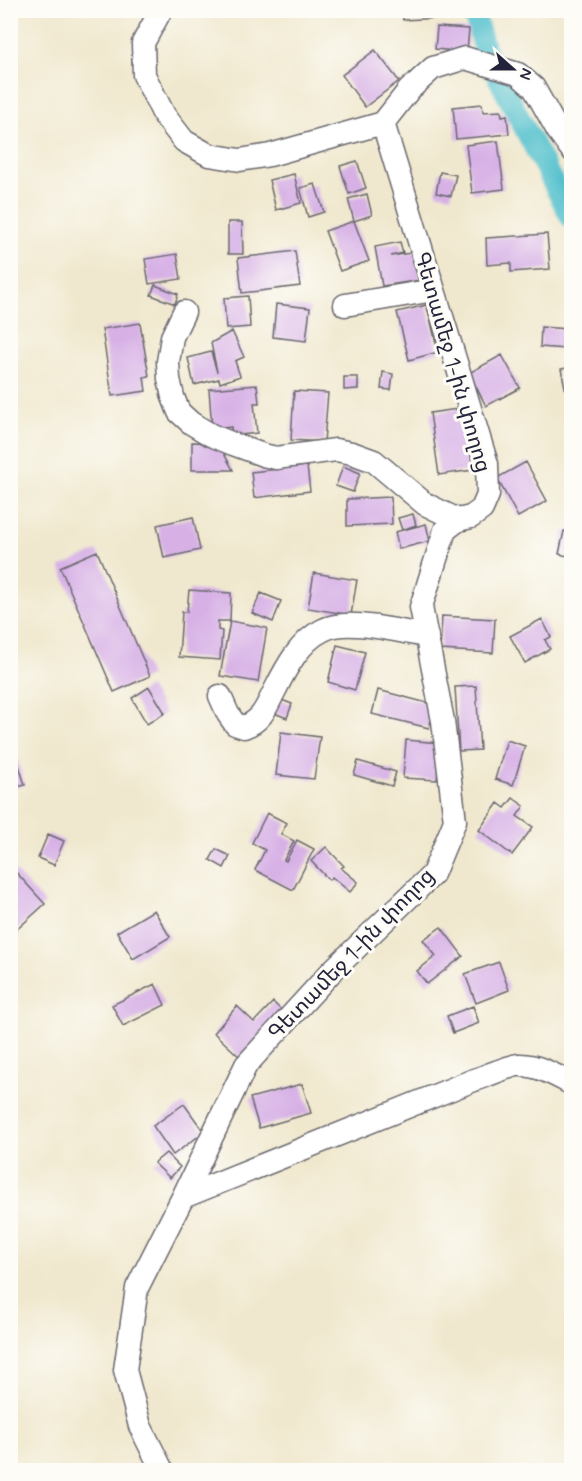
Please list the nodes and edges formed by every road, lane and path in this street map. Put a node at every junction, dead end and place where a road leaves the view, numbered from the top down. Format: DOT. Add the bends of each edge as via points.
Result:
graph roads {
  1 [pos="161,10"];
  2 [pos="383,123"];
  3 [pos="572,150"];
  4 [pos="434,290"];
  5 [pos="345,305"];
  6 [pos="184,312"];
  7 [pos="458,520"];
  8 [pos="427,636"];
  9 [pos="220,696"];
  10 [pos="572,1084"];
  11 [pos="183,1197"];
  12 [pos="162,1470"];
  1 -- 2 [label="street" via="143,43 144,75 164,115 184,141 209,155 240,160 270,155"];
  2 -- 3 [label="street" via="434,68 465,58 518,74 534,88"];
  2 -- 4 [label="street, Գետամեջ 1-ին փողոց"];
  4 -- 5 [label="street"];
  4 -- 7 [label="street, Գետամեջ 1-ին փողոց" via="487,464 488,495 482,509"];
  6 -- 7 [label="street" via="172,336 169,379 179,412 191,423 211,435 276,458 336,450 352,453 374,461 425,504"];
  7 -- 8 [label="street, Գետամեջ 1-ին փողոց" via="445,530 421,607"];
  8 -- 9 [label="street" via="341,624 322,630 302,645 262,716 244,727 235,724"];
  8 -- 11 [label="street, Գետամեջ 1-ին փողոց" via="443,721 455,821 433,874 333,970 246,1065"];
  10 -- 11 [label="street" via="538,1068 518,1064"];
  11 -- 12 [label="street, Գետամեջ 1-ին փողոց" via="137,1288 125,1370 140,1426"];
}
